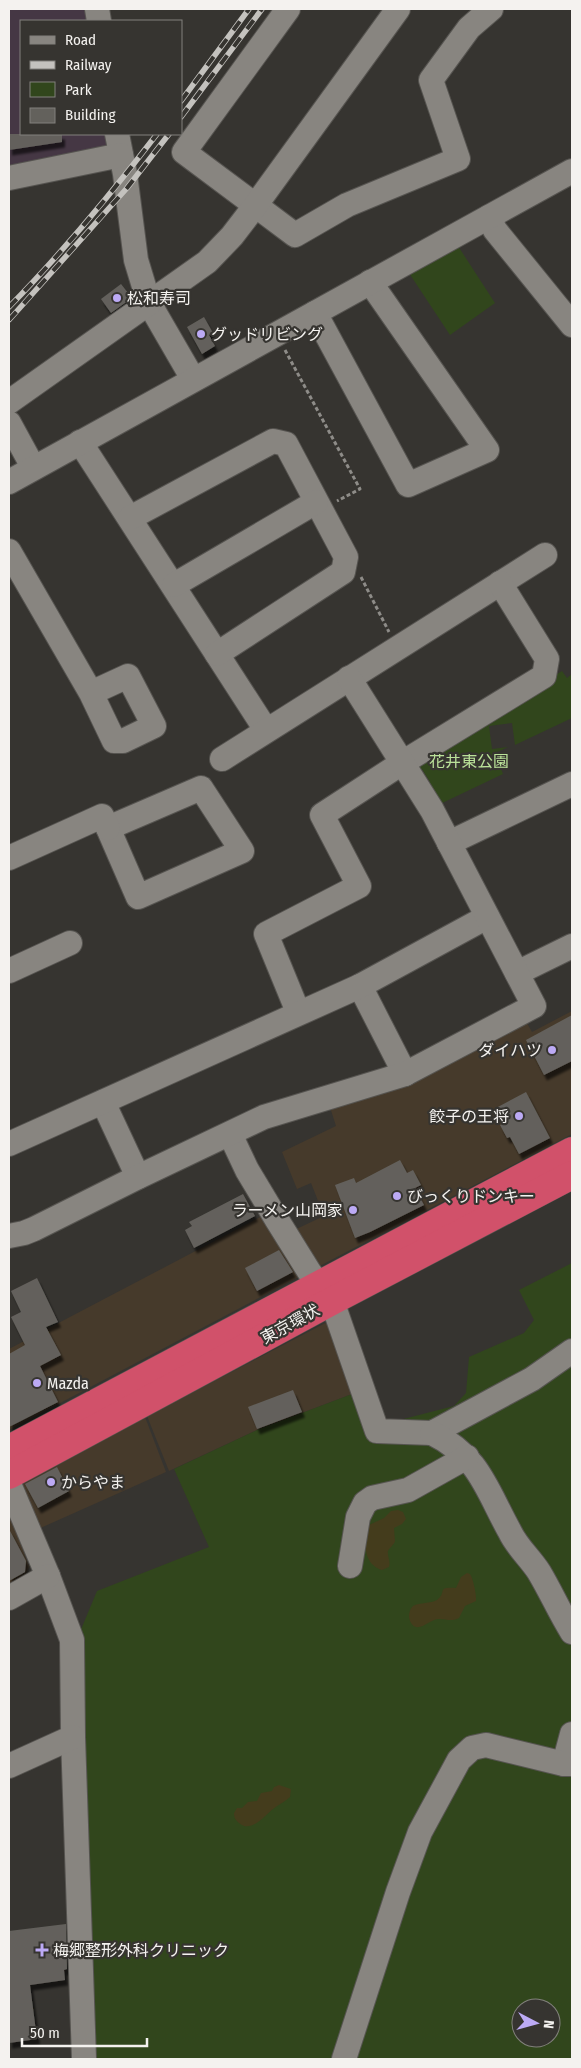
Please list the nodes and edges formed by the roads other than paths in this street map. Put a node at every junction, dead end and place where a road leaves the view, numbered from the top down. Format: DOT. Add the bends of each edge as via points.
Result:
graph roads {
  1 [pos="288,9"];
  2 [pos="398,9"];
  3 [pos="491,9"];
  4 [pos="119,145"];
  5 [pos="572,171"];
  6 [pos="10,179"];
  7 [pos="255,206"];
  8 [pos="488,217"];
  9 [pos="370,282"];
  10 [pos="149,303"];
  11 [pos="315,313"];
  12 [pos="570,318"];
  13 [pos="193,379"];
  14 [pos="9,402"];
  15 [pos="9,423"];
  16 [pos="80,442"];
  17 [pos="33,467"];
  18 [pos="9,482"];
  19 [pos="319,506"];
  20 [pos="130,518"];
  21 [pos="9,551"];
  22 [pos="545,555"];
  23 [pos="500,583"];
  24 [pos="174,585"];
  25 [pos="217,654"];
  26 [pos="349,678"];
  27 [pos="90,693"];
  28 [pos="266,730"];
  29 [pos="222,758"];
  30 [pos="402,763"];
  31 [pos="572,784"];
  32 [pos="108,828"];
  33 [pos="449,843"];
  34 [pos="9,858"];
  35 [pos="487,917"];
  36 [pos="70,943"];
  37 [pos="572,946"];
  38 [pos="9,970"];
  39 [pos="517,973"];
  40 [pos="360,986"];
  41 [pos="298,1012"];
  42 [pos="406,1074"];
  43 [pos="103,1102"];
  44 [pos="230,1134"];
  45 [pos="9,1144"];
  46 [pos="572,1151"];
  47 [pos="138,1176"];
  48 [pos="572,1176"];
  49 [pos="9,1236"];
  50 [pos="325,1293"];
  51 [pos="572,1352"];
  52 [pos="432,1433"];
  53 [pos="9,1449"];
  54 [pos="467,1457"];
  55 [pos="9,1475"];
  56 [pos="9,1484"];
  57 [pos="350,1566"];
  58 [pos="48,1576"];
  59 [pos="9,1598"];
  60 [pos="570,1620"];
  61 [pos="572,1734"];
  62 [pos="73,1737"];
  63 [pos="568,1764"];
  64 [pos="9,1766"];
  65 [pos="84,2059"];
  66 [pos="344,2059"];
  1 -- 7 [label="street" via="184,152"];
  2 -- 7 [label="street"];
  3 -- 7 [label="street" via="469,28 431,80 458,159 347,205 295,235"];
  4 -- 6 [label="street"];
  4 -- 10 [label="street" via="136,260"];
  5 -- 8 [label="street"];
  7 -- 10 [label="street" via="207,262"];
  8 -- 9 [label="street"];
  8 -- 12 [label="street" via="495,230"];
  9 -- 11 [label="street"];
  9 -- 11 [label="street" via="487,450 408,486"];
  10 -- 13 [label="street"];
  10 -- 14 [label="street"];
  11 -- 13 [label="street"];
  13 -- 16 [label="street"];
  15 -- 17 [label="street"];
  16 -- 17 [label="street"];
  16 -- 20 [label="street"];
  17 -- 18 [label="street"];
  19 -- 20 [label="street" via="286,444 273,441"];
  19 -- 24 [label="street"];
  19 -- 25 [label="street" via="346,557 343,572"];
  20 -- 24 [label="street"];
  21 -- 27 [label="street"];
  22 -- 23 [label="street"];
  23 -- 26 [label="street"];
  23 -- 30 [label="street" via="547,659 544,676"];
  24 -- 25 [label="street"];
  25 -- 28 [label="street"];
  26 -- 28 [label="street"];
  26 -- 30 [label="street"];
  28 -- 29 [label="street"];
  30 -- 33 [label="street"];
  30 -- 41 [label="street" via="322,816 359,886 266,934"];
  31 -- 33 [label="street"];
  32 -- 32 [label="street" via="138,897 242,851 201,788"];
  32 -- 34 [label="street" via="102,816"];
  33 -- 35 [label="street"];
  35 -- 39 [label="street"];
  35 -- 40 [label="street"];
  36 -- 38 [label="street"];
  37 -- 39 [label="street"];
  39 -- 42 [label="street" via="534,1006"];
  40 -- 41 [label="street"];
  40 -- 42 [label="street"];
  41 -- 43 [label="street"];
  42 -- 44 [label="street" via="283,1110"];
  43 -- 45 [label="street"];
  43 -- 47 [label="street"];
  44 -- 47 [label="street"];
  44 -- 50 [label="street" via="247,1170"];
  46 -- 50 [label="highway, 東京環状"];
  47 -- 49 [label="street" via="34,1229"];
  48 -- 50 [label="highway, 東京環状"];
  50 -- 52 [label="street" via="377,1431"];
  50 -- 53 [label="highway, 東京環状"];
  50 -- 55 [label="highway, 東京環状"];
  51 -- 52 [label="street" via="532,1379"];
  52 -- 54 [label="street" via="453,1444"];
  54 -- 57 [label="street" via="408,1490 372,1498 365,1503 358,1517"];
  54 -- 60 [label="street" via="488,1487 510,1534"];
  56 -- 58 [label="street"];
  58 -- 59 [label="street"];
  58 -- 62 [label="street" via="72,1640"];
  61 -- 63 [label="street"];
  62 -- 64 [label="street"];
  62 -- 65 [label="street"];
  63 -- 66 [label="street" via="486,1745 472,1748 459,1760 420,1832"];
}
